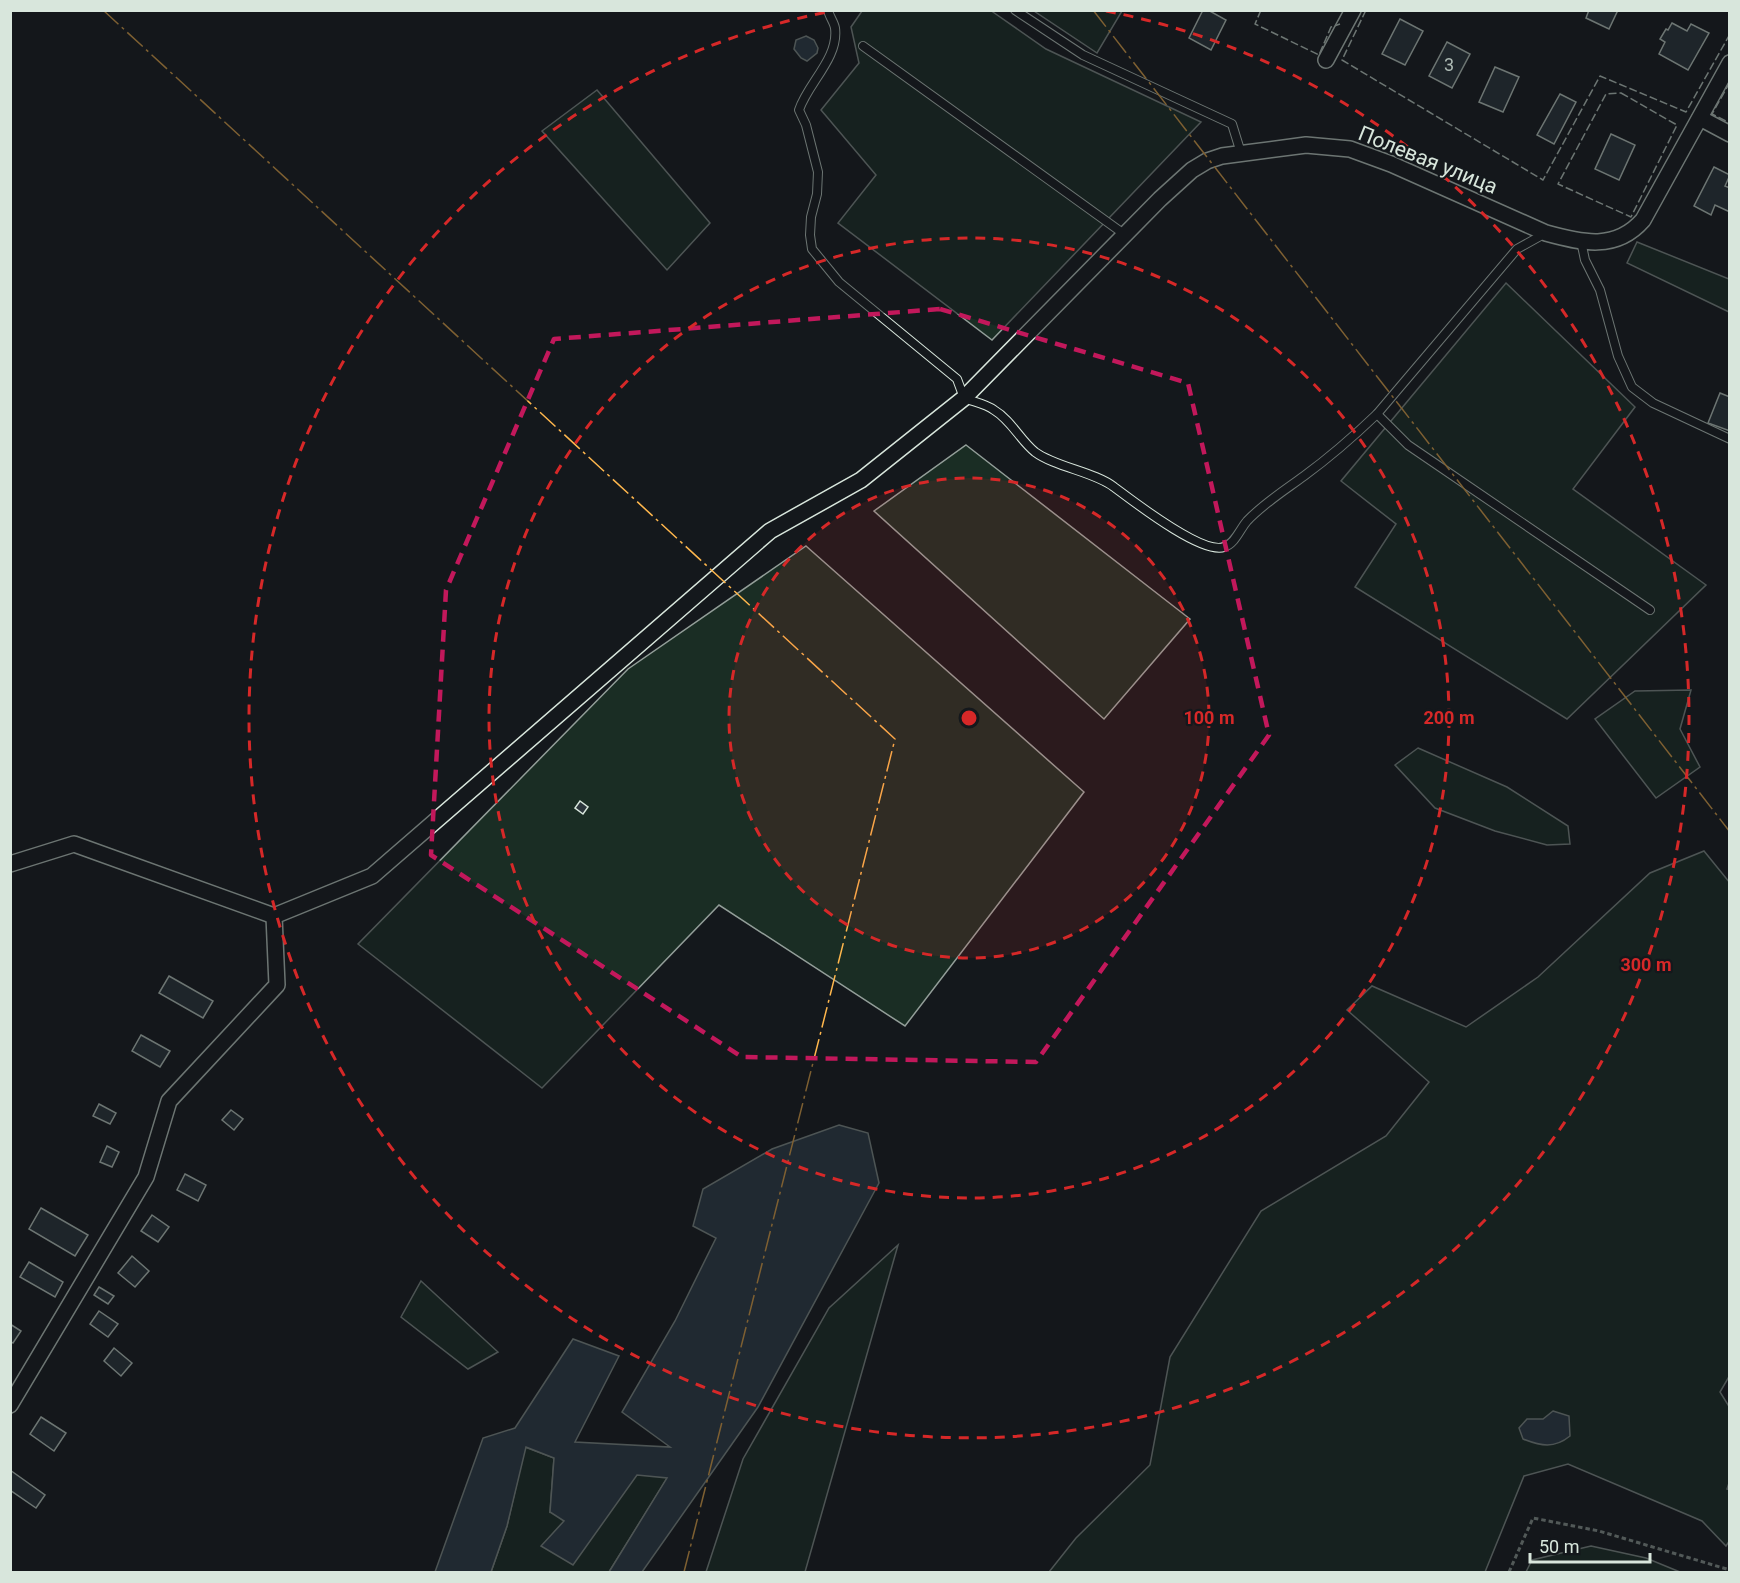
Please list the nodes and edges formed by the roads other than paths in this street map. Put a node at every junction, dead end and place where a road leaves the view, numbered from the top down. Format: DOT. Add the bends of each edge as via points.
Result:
graph roads {
  1 [pos="828,10"];
  2 [pos="1016,10"];
  3 [pos="1353,10"];
  4 [pos="863,46"];
  5 [pos="1326,60"];
  6 [pos="1730,63"];
  7 [pos="1700,118"];
  8 [pos="1730,134"];
  9 [pos="1241,153"];
  10 [pos="1124,234"];
  11 [pos="1546,234"];
  12 [pos="1581,241"];
  13 [pos="964,398"];
  14 [pos="1377,414"];
  15 [pos="1730,439"];
  16 [pos="1650,610"];
  17 [pos="10,864"];
  18 [pos="274,916"];
  19 [pos="10,1405"];
  1 -- 13 [label="lane" via="835,28 832,50 799,110 818,172 810,235 812,249 839,282 957,379"];
  2 -- 9 [label="lane" via="1083,55 1232,124"];
  3 -- 5 [label="street"];
  4 -- 10 [label="lane"];
  6 -- 7 [label="street, Полевая улица"];
  7 -- 8 [label="street"];
  7 -- 12 [label="street, Полевая улица" via="1634,231 1596,243"];
  9 -- 10 [label="street, Полевая улица" via="1222,156 1192,170"];
  9 -- 11 [label="street, Полевая улица" via="1306,145 1350,149"];
  10 -- 13 [label="street, Полевая улица"];
  11 -- 12 [label="street, Полевая улица"];
  11 -- 14 [label="lane" via="1517,249"];
  12 -- 15 [label="lane" via="1632,387 1653,403"];
  13 -- 14 [label="lane" via="994,410 1036,452 1112,484 1137,505 1215,549 1226,547 1271,499"];
  13 -- 18 [label="street, Полевая улица" via="861,480 770,531 372,876"];
  14 -- 16 [label="lane" via="1408,445"];
  17 -- 18 [label="street" via="74,844"];
  18 -- 19 [label="street" via="277,985 169,1101 146,1177"];
}
